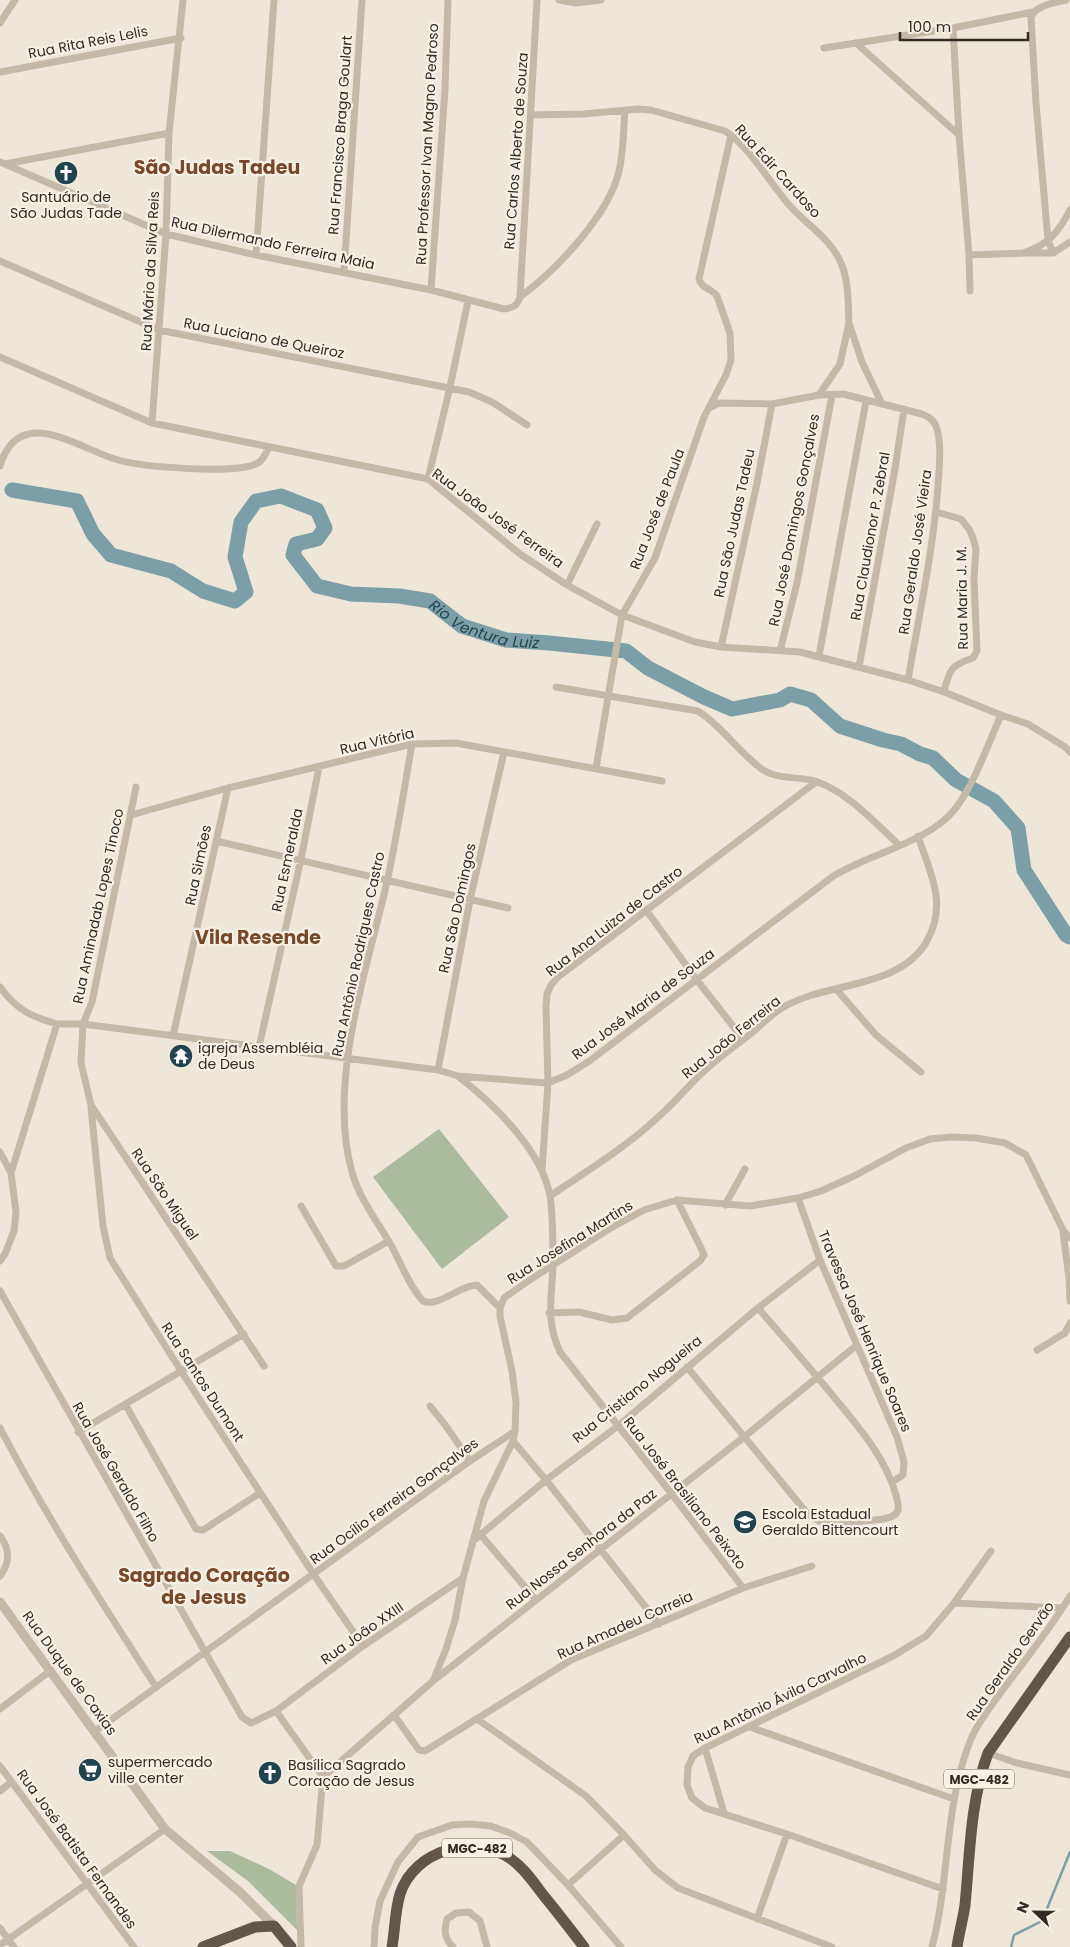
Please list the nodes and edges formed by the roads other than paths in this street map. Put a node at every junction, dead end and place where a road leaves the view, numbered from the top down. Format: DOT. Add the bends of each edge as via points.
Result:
graph roads {
  1 [pos="15,0"];
  2 [pos="184,0"];
  3 [pos="274,0"];
  4 [pos="362,0"];
  5 [pos="448,0"];
  6 [pos="537,0"];
  7 [pos="558,0"];
  8 [pos="601,0"];
  9 [pos="1066,0"];
  10 [pos="1032,12"];
  11 [pos="0,23"];
  12 [pos="953,28"];
  13 [pos="181,38"];
  14 [pos="856,43"];
  15 [pos="824,48"];
  16 [pos="0,72"];
  17 [pos="625,110"];
  18 [pos="531,115"];
  19 [pos="170,133"];
  20 [pos="732,135"];
  21 [pos="958,135"];
  22 [pos="2,163"];
  23 [pos="1070,210"];
  24 [pos="166,234"];
  25 [pos="1048,240"];
  26 [pos="1070,242"];
  27 [pos="1023,253"];
  28 [pos="1053,253"];
  29 [pos="256,255"];
  30 [pos="969,255"];
  31 [pos="0,261"];
  32 [pos="344,271"];
  33 [pos="431,290"];
  34 [pos="970,291"];
  35 [pos="519,300"];
  36 [pos="468,301"];
  37 [pos="849,323"];
  38 [pos="159,330"];
  39 [pos="0,356"];
  40 [pos="450,388"];
  41 [pos="832,394"];
  42 [pos="819,396"];
  43 [pos="866,401"];
  44 [pos="772,404"];
  45 [pos="882,404"];
  46 [pos="709,408"];
  47 [pos="904,409"];
  48 [pos="152,423"];
  49 [pos="527,425"];
  50 [pos="269,447"];
  51 [pos="0,466"];
  52 [pos="428,479"];
  53 [pos="936,512"];
  54 [pos="597,524"];
  55 [pos="567,585"];
  56 [pos="622,615"];
  57 [pos="721,648"];
  58 [pos="780,651"];
  59 [pos="819,656"];
  60 [pos="859,667"];
  61 [pos="908,680"];
  62 [pos="556,687"];
  63 [pos="944,692"];
  64 [pos="608,695"];
  65 [pos="1001,716"];
  66 [pos="412,744"];
  67 [pos="504,752"];
  68 [pos="1070,752"];
  69 [pos="320,767"];
  70 [pos="596,768"];
  71 [pos="662,781"];
  72 [pos="816,782"];
  73 [pos="136,787"];
  74 [pos="228,788"];
  75 [pos="131,815"];
  76 [pos="918,836"];
  77 [pos="216,841"];
  78 [pos="899,845"];
  79 [pos="301,859"];
  80 [pos="387,881"];
  81 [pos="470,900"];
  82 [pos="508,908"];
  83 [pos="646,910"];
  84 [pos="697,980"];
  85 [pos="0,987"];
  86 [pos="836,989"];
  87 [pos="57,1024"];
  88 [pos="83,1024"];
  89 [pos="173,1036"];
  90 [pos="743,1039"];
  91 [pos="259,1047"];
  92 [pos="348,1058"];
  93 [pos="438,1070"];
  94 [pos="921,1072"];
  95 [pos="458,1076"];
  96 [pos="548,1082"];
  97 [pos="91,1105"];
  98 [pos="0,1152"];
  99 [pos="745,1169"];
  100 [pos="542,1170"];
  101 [pos="10,1173"];
  102 [pos="550,1196"];
  103 [pos="798,1198"];
  104 [pos="677,1200"];
  105 [pos="725,1205"];
  106 [pos="301,1206"];
  107 [pos="1063,1230"];
  108 [pos="1070,1238"];
  109 [pos="389,1242"];
  110 [pos="820,1260"];
  111 [pos="0,1261"];
  112 [pos="552,1265"];
  113 [pos="0,1291"];
  114 [pos="1070,1301"];
  115 [pos="500,1308"];
  116 [pos="758,1308"];
  117 [pos="549,1313"];
  118 [pos="1070,1323"];
  119 [pos="244,1334"];
  120 [pos="857,1345"];
  121 [pos="1037,1350"];
  122 [pos="264,1366"];
  123 [pos="687,1367"];
  124 [pos="181,1371"];
  125 [pos="818,1377"];
  126 [pos="125,1404"];
  127 [pos="430,1406"];
  128 [pos="618,1426"];
  129 [pos="0,1428"];
  130 [pos="515,1431"];
  131 [pos="78,1432"];
  132 [pos="744,1437"];
  133 [pos="513,1441"];
  134 [pos="470,1461"];
  135 [pos="546,1480"];
  136 [pos="892,1482"];
  137 [pos="260,1493"];
  138 [pos="671,1493"];
  139 [pos="480,1534"];
  140 [pos="0,1536"];
  141 [pos="473,1541"];
  142 [pos="600,1548"];
  143 [pos="992,1551"];
  144 [pos="812,1566"];
  145 [pos="314,1574"];
  146 [pos="0,1576"];
  147 [pos="463,1578"];
  148 [pos="743,1588"];
  149 [pos="1070,1596"];
  150 [pos="536,1600"];
  151 [pos="0,1602"];
  152 [pos="954,1603"];
  153 [pos="1062,1608"];
  154 [pos="660,1624"];
  155 [pos="1070,1638"];
  156 [pos="363,1646"];
  157 [pos="204,1652"];
  158 [pos="50,1671"];
  159 [pos="433,1681"];
  160 [pos="156,1687"];
  161 [pos="0,1709"];
  162 [pos="276,1711"];
  163 [pos="394,1715"];
  164 [pos="477,1719"];
  165 [pos="750,1727"];
  166 [pos="94,1732"];
  167 [pos="705,1748"];
  168 [pos="988,1753"];
  169 [pos="0,1766"];
  170 [pos="1070,1775"];
  171 [pos="323,1777"];
  172 [pos="12,1782"];
  173 [pos="0,1790"];
  174 [pos="954,1799"];
  175 [pos="724,1813"];
  176 [pos="165,1829"];
  177 [pos="787,1834"];
  178 [pos="624,1835"];
  179 [pos="86,1885"];
  180 [pos="568,1885"];
  181 [pos="943,1889"];
  182 [pos="259,1912"];
  183 [pos="757,1919"];
  184 [pos="274,1926"];
  185 [pos="255,1927"];
  186 [pos="0,1928"];
  187 [pos="8,1939"];
  188 [pos="0,1945"];
  189 [pos="14,1947"];
  190 [pos="134,1947"];
  191 [pos="203,1947"];
  192 [pos="292,1947"];
  193 [pos="301,1947"];
  194 [pos="374,1947"];
  195 [pos="392,1947"];
  196 [pos="453,1947"];
  197 [pos="487,1947"];
  198 [pos="584,1947"];
  199 [pos="621,1947"];
  200 [pos="832,1947"];
  201 [pos="932,1947"];
  202 [pos="957,1947"];
  1 -- 11 [label="street"];
  2 -- 13 [label="street, Rua Mário da Silva Reis"];
  3 -- 29 [label="street"];
  4 -- 32 [label="street, Rua Francisco Braga Goulart"];
  5 -- 33 [label="street, Rua Professor Ivan Magno Pedroso"];
  6 -- 18 [label="street, Rua Carlos Alberto de Souza"];
  7 -- 8 [label="street" via="576,3"];
  9 -- 10 [label="street"];
  10 -- 12 [label="street"];
  10 -- 25 [label="street" via="1030,28"];
  12 -- 14 [label="street"];
  12 -- 21 [label="street"];
  13 -- 16 [label="street, Rua Rita Reis Lelis"];
  13 -- 19 [label="street, Rua Mário da Silva Reis"];
  14 -- 15 [label="street"];
  14 -- 21 [label="street"];
  17 -- 18 [label="street, Rua Edir Cardoso"];
  17 -- 20 [label="street, Rua Edir Cardoso" via="661,112 719,128"];
  17 -- 35 [label="street" via="620,166 608,200 567,253"];
  18 -- 35 [label="street, Rua Carlos Alberto de Souza"];
  19 -- 22 [label="street"];
  19 -- 24 [label="street, Rua Mário da Silva Reis"];
  20 -- 37 [label="street, Rua Edir Cardoso" via="790,206 837,254 847,285"];
  20 -- 46 [label="street, Rua José de Paula" via="698,279 717,296 731,341 729,367"];
  21 -- 30 [label="street"];
  22 -- 24 [label="street, Rua Dilermando Ferreira Maia"];
  23 -- 25 [label="street"];
  24 -- 29 [label="street, Rua Dilermando Ferreira Maia"];
  24 -- 38 [label="street, Rua Mário da Silva Reis"];
  25 -- 27 [label="street" via="1039,248"];
  25 -- 28 [label="street"];
  26 -- 28 [label="street"];
  27 -- 28 [label="street"];
  27 -- 30 [label="street"];
  29 -- 32 [label="street, Rua Dilermando Ferreira Maia"];
  30 -- 34 [label="street"];
  31 -- 38 [label="street, Rua Luciano de Queiroz"];
  32 -- 33 [label="street, Rua Dilermando Ferreira Maia"];
  33 -- 36 [label="street, Rua Dilermando Ferreira Maia"];
  35 -- 36 [label="street, Rua Dilermando Ferreira Maia" via="515,306 504,309"];
  36 -- 40 [label="street"];
  37 -- 42 [label="street" via="840,364"];
  37 -- 45 [label="street" via="862,362"];
  38 -- 40 [label="street, Rua Luciano de Queiroz"];
  38 -- 48 [label="street, Rua Mário da Silva Reis"];
  39 -- 48 [label="street, Rua João José Ferreira"];
  40 -- 49 [label="street, Rua Luciano de Queiroz" via="481,397"];
  40 -- 52 [label="street"];
  41 -- 42 [label="street, Rua Geraldo José Vieira"];
  41 -- 43 [label="street, Rua Geraldo José Vieira"];
  41 -- 58 [label="street, Rua José Domingos Gonçalves" via="797,583"];
  42 -- 44 [label="street, Rua Geraldo José Vieira"];
  43 -- 45 [label="street, Rua Geraldo José Vieira"];
  43 -- 59 [label="street"];
  44 -- 46 [label="street, Rua Geraldo José Vieira" via="719,403"];
  44 -- 57 [label="street, Rua São Judas Tadeu"];
  45 -- 47 [label="street, Rua Geraldo José Vieira"];
  46 -- 56 [label="street, Rua José de Paula" via="654,558"];
  47 -- 53 [label="street, Rua Geraldo José Vieira" via="930,417 937,428 940,458"];
  47 -- 60 [label="street, Rua Claudionor P. Zebral"];
  48 -- 50 [label="street, Rua João José Ferreira"];
  50 -- 51 [label="street" via="263,459 253,465 196,470 121,461 53,434 38,432 24,435 11,443"];
  50 -- 52 [label="street, Rua João José Ferreira"];
  52 -- 55 [label="street, Rua João José Ferreira" via="506,543"];
  53 -- 61 [label="street, Rua Geraldo José Vieira"];
  53 -- 63 [label="street, Rua Maria J. M." via="961,519 969,529 976,549 976,655 953,667"];
  54 -- 55 [label="street"];
  55 -- 56 [label="street, Rua João José Ferreira"];
  56 -- 57 [label="street, Rua João José Ferreira" via="681,638"];
  56 -- 64 [label="street, Rua José de Paula"];
  57 -- 58 [label="street, Rua João José Ferreira"];
  58 -- 59 [label="street, Rua João José Ferreira"];
  59 -- 60 [label="street, Rua João José Ferreira"];
  60 -- 61 [label="street, Rua João José Ferreira"];
  61 -- 63 [label="street, Rua João José Ferreira"];
  62 -- 64 [label="street"];
  63 -- 65 [label="street, Rua João José Ferreira"];
  64 -- 70 [label="street, Rua José de Paula"];
  64 -- 72 [label="street" via="698,712 712,720 764,771"];
  65 -- 68 [label="street, Rua João José Ferreira" via="1028,724"];
  65 -- 76 [label="street, Rua José Maria de Souza" via="955,809"];
  66 -- 67 [label="street, Rua Vitória" via="456,743"];
  66 -- 69 [label="street, Rua Vitória"];
  66 -- 80 [label="street, Rua Antônio Rodrigues Castro"];
  67 -- 70 [label="street, Rua Vitória"];
  67 -- 81 [label="street, Rua São Domingos"];
  69 -- 74 [label="street, Rua Vitória"];
  69 -- 79 [label="street, Rua Esmeralda"];
  70 -- 71 [label="street, Rua Vitória"];
  72 -- 78 [label="street" via="846,798"];
  72 -- 83 [label="street, Rua Ana Luiza de Castro"];
  73 -- 75 [label="street, Rua Aminadab Lopes Tinoco"];
  74 -- 75 [label="street, Rua Vitória"];
  74 -- 77 [label="street, Rua Simões"];
  75 -- 88 [label="street, Rua Aminadab Lopes Tinoco" via="92,1002"];
  76 -- 78 [label="street, Rua José Maria de Souza"];
  76 -- 86 [label="street, Rua João Ferreira" via="936,887 938,906 927,941 917,956 903,967"];
  77 -- 79 [label="street"];
  77 -- 89 [label="street, Rua Simões"];
  78 -- 84 [label="street, Rua José Maria de Souza" via="832,877"];
  79 -- 80 [label="street"];
  79 -- 91 [label="street, Rua Esmeralda"];
  80 -- 81 [label="street"];
  80 -- 92 [label="street, Rua Antônio Rodrigues Castro" via="360,989"];
  81 -- 82 [label="street"];
  81 -- 93 [label="street, Rua São Domingos"];
  83 -- 84 [label="street"];
  83 -- 96 [label="street, Rua Ana Luiza de Castro" via="550,985 546,1007"];
  84 -- 90 [label="street"];
  84 -- 96 [label="street, Rua José Maria de Souza" via="588,1062 568,1075"];
  85 -- 87 [label="street, Rua Aminadab Lopes Tinoco" via="23,1012"];
  86 -- 90 [label="street, Rua João Ferreira" via="782,1007"];
  86 -- 94 [label="street" via="876,1035"];
  87 -- 88 [label="street, Rua Aminadab Lopes Tinoco"];
  87 -- 101 [label="street"];
  88 -- 89 [label="street, Rua José Maria de Souza"];
  88 -- 97 [label="street, Rua São Miguel" via="81,1063"];
  89 -- 91 [label="street, Rua José Maria de Souza"];
  90 -- 102 [label="street, Rua João Ferreira" via="700,1074 637,1136"];
  91 -- 92 [label="street, Rua José Maria de Souza"];
  92 -- 93 [label="street, Rua José Maria de Souza"];
  92 -- 109 [label="street, Rua Antônio Rodrigues Castro" via="344,1128 352,1173 362,1197"];
  93 -- 95 [label="street, Rua José Maria de Souza"];
  95 -- 96 [label="street, Rua José Maria de Souza"];
  95 -- 100 [label="street, Rua José Brasiliano Peixoto" via="500,1113"];
  96 -- 100 [label="street, Rua Ana Luiza de Castro"];
  97 -- 119 [label="street, Rua São Miguel"];
  97 -- 124 [label="street, Rua Santos Dumont" via="103,1226 110,1258"];
  98 -- 101 [label="street"];
  99 -- 105 [label="street"];
  100 -- 102 [label="street, Rua José Brasiliano Peixoto"];
  101 -- 111 [label="street" via="16,1212 14,1231"];
  102 -- 112 [label="street, Rua José Brasiliano Peixoto"];
  103 -- 105 [label="street, Rua Josefina Martins" via="750,1206"];
  103 -- 107 [label="street, Rua Josefina Martins" via="854,1176 930,1139 976,1138 1005,1143 1026,1155"];
  103 -- 110 [label="street, Travessa José Henrique Soares"];
  104 -- 105 [label="street, Rua Josefina Martins"];
  104 -- 112 [label="street, Rua Josefina Martins" via="644,1210"];
  104 -- 117 [label="street" via="704,1255 700,1261 627,1318 612,1320 579,1312"];
  106 -- 109 [label="street" via="336,1266 344,1266"];
  107 -- 108 [label="street, Rua Josefina Martins"];
  107 -- 114 [label="street"];
  109 -- 115 [label="street, Rua Antônio Rodrigues Castro" via="423,1301 432,1303 477,1285"];
  110 -- 116 [label="street, Rua Cristiano Nogueira"];
  110 -- 120 [label="street, Travessa José Henrique Soares"];
  112 -- 115 [label="street, Rua Josefina Martins" via="504,1298"];
  112 -- 117 [label="street, Rua José Brasiliano Peixoto"];
  113 -- 131 [label="street, Rua José Geraldo Filho"];
  115 -- 130 [label="street" via="516,1402"];
  116 -- 123 [label="street, Rua Cristiano Nogueira"];
  116 -- 125 [label="street"];
  117 -- 128 [label="street, Rua José Brasiliano Peixoto" via="560,1352"];
  118 -- 121 [label="street" via="1065,1333"];
  119 -- 122 [label="street, Rua São Miguel"];
  119 -- 124 [label="street"];
  120 -- 125 [label="street, Rua Nossa Senhora da Paz"];
  120 -- 136 [label="street, Travessa José Henrique Soares" via="897,1437 904,1462 903,1475"];
  123 -- 128 [label="street, Rua Cristiano Nogueira"];
  123 -- 132 [label="street"];
  124 -- 126 [label="street"];
  124 -- 137 [label="street, Rua Santos Dumont"];
  125 -- 132 [label="street, Rua Nossa Senhora da Paz"];
  125 -- 136 [label="street" via="874,1448"];
  126 -- 131 [label="street"];
  126 -- 137 [label="street" via="196,1529 203,1530"];
  127 -- 134 [label="street"];
  128 -- 135 [label="street, Rua Cristiano Nogueira"];
  128 -- 138 [label="street, Rua José Brasiliano Peixoto"];
  129 -- 160 [label="street"];
  130 -- 133 [label="street"];
  130 -- 134 [label="street, Rua Ocílio Ferreira Gonçalves"];
  131 -- 157 [label="street, Rua José Geraldo Filho"];
  132 -- 136 [label="street" via="817,1522 834,1525 896,1514 898,1503"];
  132 -- 138 [label="street, Rua Nossa Senhora da Paz"];
  133 -- 135 [label="street"];
  133 -- 141 [label="street" via="484,1501"];
  134 -- 145 [label="street, Rua Ocílio Ferreira Gonçalves"];
  135 -- 139 [label="street, Rua Cristiano Nogueira"];
  135 -- 142 [label="street"];
  137 -- 145 [label="street, Rua Santos Dumont"];
  138 -- 142 [label="street, Rua Nossa Senhora da Paz"];
  138 -- 148 [label="street, Rua José Brasiliano Peixoto"];
  139 -- 141 [label="street, Rua Cristiano Nogueira"];
  139 -- 150 [label="street"];
  140 -- 146 [label="street" via="7,1548 8,1559"];
  141 -- 147 [label="street"];
  142 -- 150 [label="street, Rua Nossa Senhora da Paz"];
  142 -- 154 [label="street"];
  143 -- 152 [label="street, Rua Antônio Ávila Carvalho"];
  144 -- 148 [label="street, Rua Amadeu Correia"];
  145 -- 156 [label="street, Rua Santos Dumont"];
  145 -- 157 [label="street, Rua Ocílio Ferreira Gonçalves"];
  147 -- 156 [label="street, Rua João XXIII"];
  147 -- 159 [label="street" via="455,1620"];
  148 -- 154 [label="street, Rua Amadeu Correia"];
  149 -- 153 [label="street, Rua Geraldo Gervão"];
  150 -- 159 [label="street, Rua Nossa Senhora da Paz"];
  151 -- 158 [label="street, Rua Duque de Caxias"];
  152 -- 153 [label="street"];
  152 -- 165 [label="street, Rua Antônio Ávila Carvalho" via="926,1636 893,1656"];
  153 -- 174 [label="street, Rua Geraldo Gervão" via="985,1715 960,1770"];
  154 -- 164 [label="street, Rua Amadeu Correia" via="571,1660"];
  155 -- 168 [label="highway, MGC-482"];
  156 -- 162 [label="street, Rua João XXIII"];
  157 -- 160 [label="street, Rua Ocílio Ferreira Gonçalves"];
  157 -- 162 [label="street, Rua José Geraldo Filho" via="246,1721 257,1721"];
  158 -- 161 [label="street"];
  158 -- 166 [label="street, Rua Duque de Caxias"];
  159 -- 163 [label="street, Rua Nossa Senhora da Paz"];
  160 -- 166 [label="street, Rua Ocílio Ferreira Gonçalves"];
  162 -- 171 [label="street"];
  163 -- 164 [label="street, Rua Amadeu Correia" via="422,1751"];
  163 -- 171 [label="street, Rua Nossa Senhora da Paz"];
  164 -- 178 [label="street" via="586,1796"];
  165 -- 167 [label="street, Rua Antônio Ávila Carvalho"];
  165 -- 174 [label="street"];
  166 -- 176 [label="street, Rua Duque de Caxias"];
  167 -- 175 [label="street"];
  167 -- 175 [label="street, Rua Antônio Ávila Carvalho" via="693,1756 688,1767 687,1785 692,1798 704,1808"];
  168 -- 170 [label="street"];
  168 -- 202 [label="highway, MGC-482" via="975,1800"];
  169 -- 172 [label="street, Rua José Batista Fernandes"];
  171 -- 193 [label="street" via="320,1831 313,1857 299,1886"];
  172 -- 173 [label="street"];
  172 -- 179 [label="street, Rua José Batista Fernandes"];
  174 -- 181 [label="street, Rua Geraldo Gervão"];
  175 -- 177 [label="street, Rua Antônio Ávila Carvalho"];
  176 -- 179 [label="street"];
  176 -- 182 [label="street, Rua Duque de Caxias"];
  177 -- 181 [label="street, Rua Antônio Ávila Carvalho"];
  177 -- 183 [label="street"];
  178 -- 180 [label="street"];
  178 -- 183 [label="street" via="655,1870 678,1888"];
  179 -- 187 [label="street"];
  179 -- 190 [label="street, Rua José Batista Fernandes"];
  180 -- 194 [label="street" via="527,1842 510,1833 491,1826 452,1825 418,1837 398,1862 380,1901"];
  180 -- 199 [label="street"];
  181 -- 201 [label="street, Rua Geraldo Gervão"];
  182 -- 184 [label="street, Rua Duque de Caxias"];
  182 -- 185 [label="street" via="260,1921"];
  183 -- 200 [label="street"];
  184 -- 185 [label="highway"];
  184 -- 192 [label="highway, Rua Duque de Caxias"];
  185 -- 191 [label="highway"];
  186 -- 187 [label="street"];
  187 -- 188 [label="street"];
  187 -- 189 [label="street"];
  195 -- 198 [label="highway, MGC-482" via="400,1895 407,1880 420,1865 435,1855 450,1848 464,1847 496,1852 510,1858 525,1871"];
  196 -- 197 [label="street" via="444,1931 448,1919 456,1913 469,1912 480,1921"];
}
